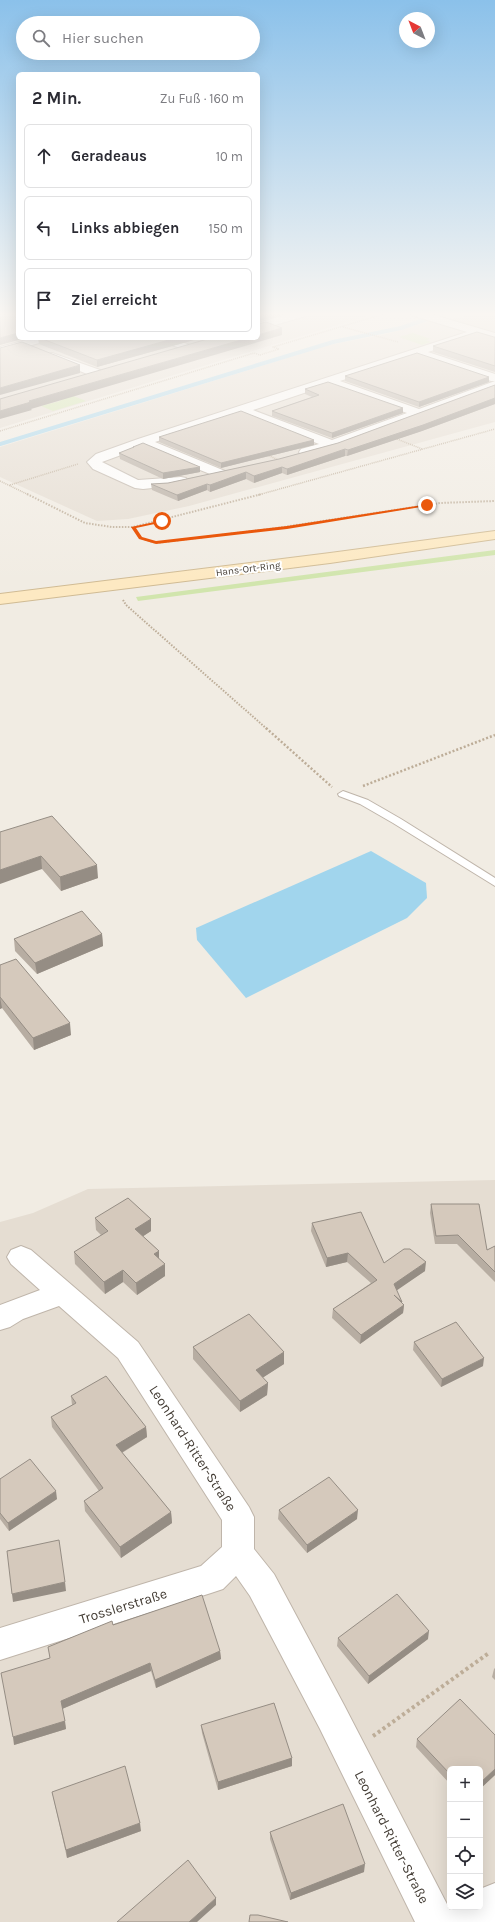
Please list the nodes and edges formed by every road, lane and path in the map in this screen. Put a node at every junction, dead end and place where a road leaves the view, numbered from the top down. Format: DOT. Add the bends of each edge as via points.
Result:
graph roads {
  1 [pos="92,403"];
  2 [pos="264,403"];
  3 [pos="390,403"];
  4 [pos="447,403"];
  5 [pos="242,410"];
  6 [pos="419,413"];
  7 [pos="495,429"];
  8 [pos="0,431"];
  9 [pos="143,442"];
  10 [pos="332,445"];
  11 [pos="266,455"];
  12 [pos="101,457"];
  13 [pos="279,460"];
  14 [pos="235,471"];
  15 [pos="220,474"];
  16 [pos="0,481"];
  17 [pos="10,485"];
  18 [pos="495,501"];
  19 [pos="133,527"];
  20 [pos="495,535"];
  21 [pos="495,546"];
  22 [pos="120,594"];
  23 [pos="0,599"];
  24 [pos="0,609"];
  25 [pos="495,735"];
  26 [pos="343,794"];
  27 [pos="495,883"];
  28 [pos="21,1257"];
  29 [pos="64,1293"];
  30 [pos="0,1319"];
  31 [pos="238,1553"];
  32 [pos="0,1644"];
  33 [pos="489,1653"];
  34 [pos="349,1752"];
  35 [pos="495,1902"];
  36 [pos="435,1922"];
  37 [pos="464,1922"];
  1 -- 8 [label="path"];
  2 -- 5 [label="street"];
  3 -- 6 [label="street"];
  4 -- 6 [label="street"];
  5 -- 9 [label="street"];
  5 -- 10 [label="street"];
  6 -- 10 [label="street"];
  7 -- 19 [label="path"];
  9 -- 12 [label="street"];
  9 -- 15 [label="street"];
  10 -- 13 [label="street"];
  11 -- 13 [label="path"];
  12 -- 15 [label="street" via="94,462 98,466 135,484 154,485"];
  12 -- 17 [label="path"];
  14 -- 15 [label="street"];
  16 -- 17 [label="path"];
  17 -- 19 [label="path" via="85,522 112,527"];
  18 -- 19 [label="path" via="427,505 287,527 156,543 140,538"];
  20 -- 23 [label="main road, Hans-Ort-Ring"];
  21 -- 22 [label="main road, Hans-Ort-Ring"];
  22 -- 24 [label="main road, Hans-Ort-Ring"];
  22 -- 26 [label="path" via="126,605 324,781"];
  25 -- 26 [label="path"];
  26 -- 27 [label="lane" via="364,802 397,821"];
  28 -- 29 [label="street, Leonhard-Ritter-Straße"];
  29 -- 30 [label="street" via="13,1311"];
  29 -- 31 [label="street, Leonhard-Ritter-Straße" via="128,1350 142,1369 238,1517"];
  31 -- 32 [label="street, Trosslerstraße" via="211,1578"];
  31 -- 34 [label="street, Leonhard-Ritter-Straße" via="262,1585"];
  33 -- 34 [label="path"];
  34 -- 36 [label="street, Leonhard-Ritter-Straße"];
  35 -- 37 [label="street"];
}
